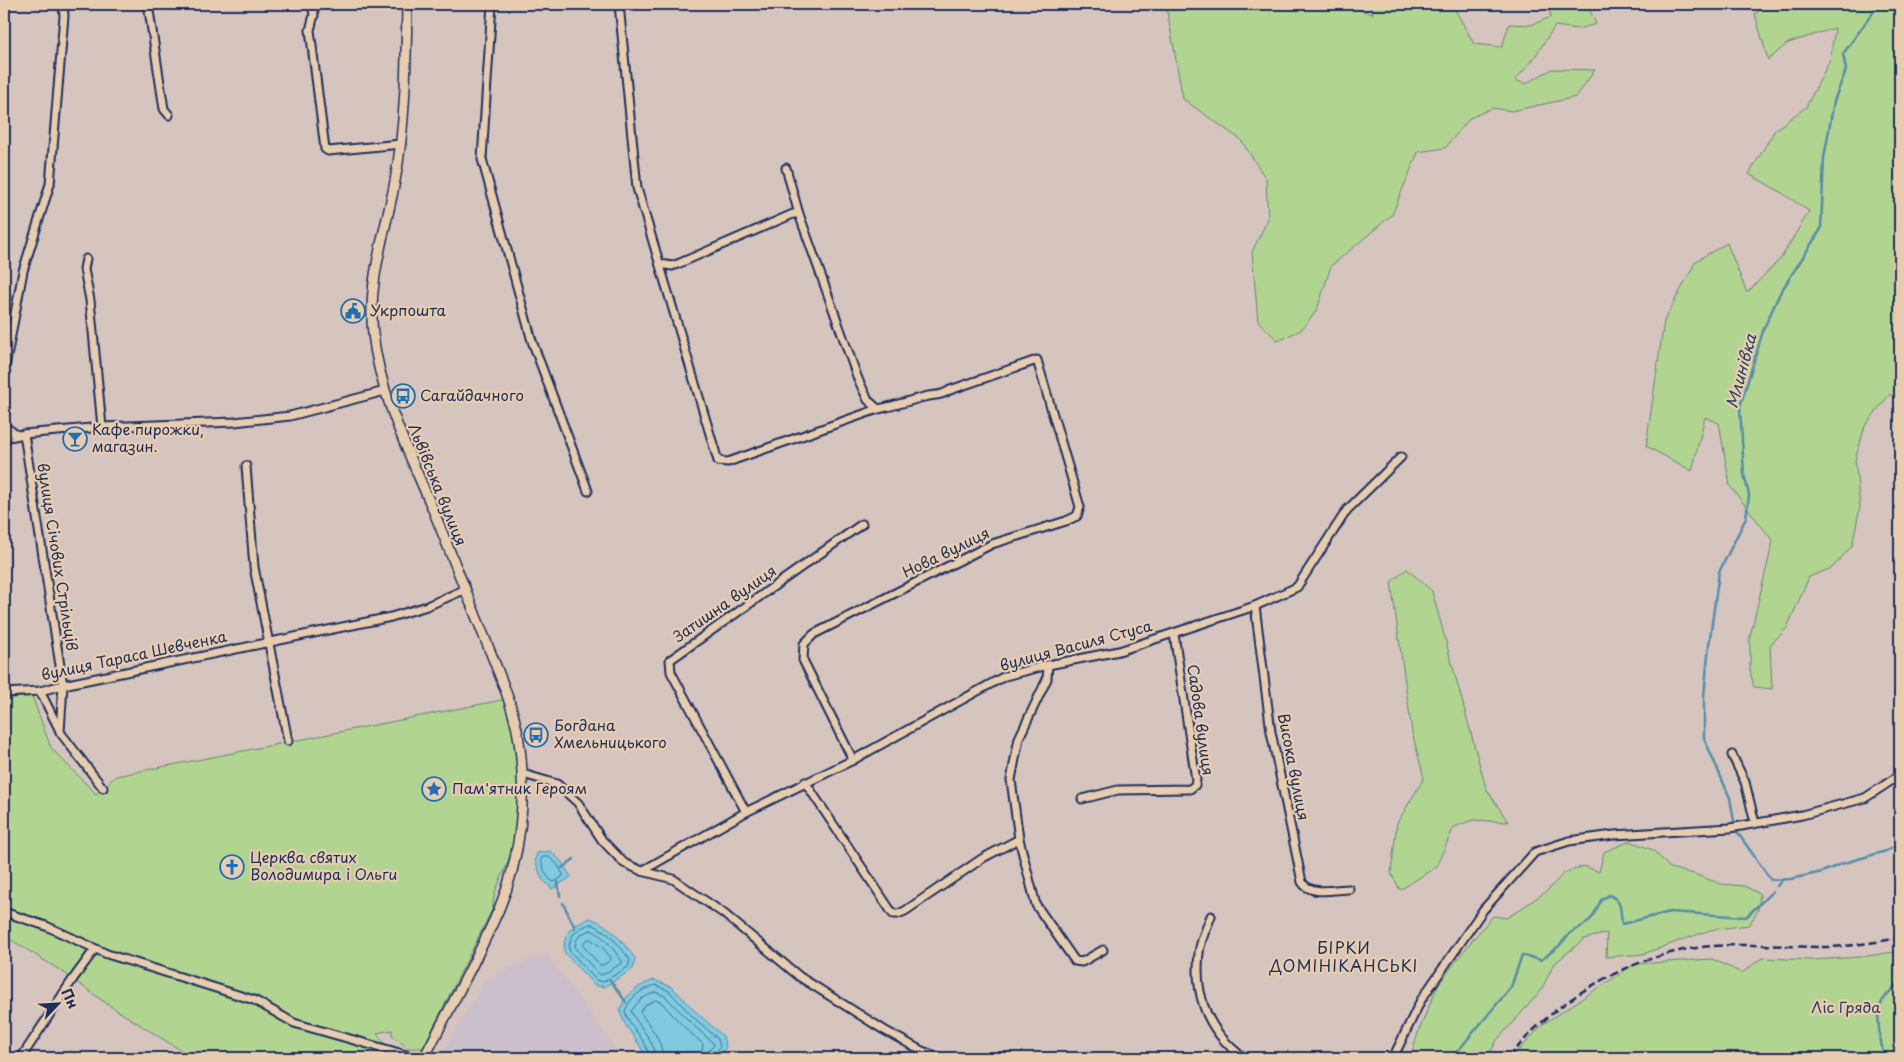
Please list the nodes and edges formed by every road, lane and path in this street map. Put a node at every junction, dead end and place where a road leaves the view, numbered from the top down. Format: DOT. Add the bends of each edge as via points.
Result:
graph roads {
  1 [pos="63,4"];
  2 [pos="148,4"];
  3 [pos="312,4"];
  4 [pos="407,4"];
  5 [pos="492,4"];
  6 [pos="619,4"];
  7 [pos="169,115"];
  8 [pos="401,144"];
  9 [pos="786,168"];
  10 [pos="799,214"];
  11 [pos="86,259"];
  12 [pos="660,264"];
  13 [pos="4,373"];
  14 [pos="385,391"];
  15 [pos="878,409"];
  16 [pos="4,426"];
  17 [pos="102,427"];
  18 [pos="20,434"];
  19 [pos="4,438"];
  20 [pos="1401,456"];
  21 [pos="246,466"];
  22 [pos="588,491"];
  23 [pos="862,524"];
  24 [pos="466,589"];
  25 [pos="1255,606"];
  26 [pos="1174,634"];
  27 [pos="269,642"];
  28 [pos="1048,665"];
  29 [pos="63,685"];
  30 [pos="40,691"];
  31 [pos="4,693"];
  32 [pos="60,732"];
  33 [pos="288,741"];
  34 [pos="1732,755"];
  35 [pos="853,760"];
  36 [pos="522,774"];
  37 [pos="1900,776"];
  38 [pos="805,782"];
  39 [pos="102,788"];
  40 [pos="1082,800"];
  41 [pos="746,812"];
  42 [pos="1755,823"];
  43 [pos="1019,839"];
  44 [pos="642,871"];
  45 [pos="1349,889"];
  46 [pos="4,912"];
  47 [pos="1211,916"];
  48 [pos="95,949"];
  49 [pos="1103,950"];
  50 [pos="21,1058"];
  51 [pos="418,1058"];
  52 [pos="424,1058"];
  53 [pos="940,1058"];
  54 [pos="1244,1058"];
  55 [pos="1393,1058"];
  1 -- 13 [label="street" via="50,184 23,271"];
  2 -- 7 [label="street" via="164,109"];
  3 -- 8 [label="street" via="314,15 310,30 325,149"];
  4 -- 8 [label="main road, Львівська вулиця" via="406,101"];
  5 -- 22 [label="street" via="482,159 532,341"];
  6 -- 12 [label="street" via="637,188"];
  8 -- 14 [label="main road, Львівська вулиця" via="373,282 372,331"];
  9 -- 10 [label="street"];
  10 -- 12 [label="street" via="672,266"];
  10 -- 15 [label="street" via="858,379 868,400"];
  11 -- 17 [label="street" via="84,269"];
  12 -- 15 [label="street" via="718,461 728,462"];
  14 -- 17 [label="street" via="290,416 234,422"];
  14 -- 24 [label="main road, Львівська вулиця"];
  15 -- 35 [label="street, Нова вулиця" via="942,395 1037,360 1080,507 1077,516 992,544 814,634 804,644 803,660"];
  16 -- 18 [label="street"];
  17 -- 18 [label="street"];
  18 -- 19 [label="street"];
  18 -- 29 [label="street, вулиця Січових Стрільців"];
  20 -- 25 [label="street, вулиця Василя Стуса" via="1346,510 1297,587"];
  21 -- 27 [label="street" via="254,568"];
  23 -- 41 [label="street, Затишна вулиця" via="670,660 671,672"];
  24 -- 27 [label="street, вулиця Тараса Шевченка" via="427,606 391,616"];
  24 -- 36 [label="main road, Львівська вулиця" via="503,684 518,738"];
  25 -- 26 [label="street, вулиця Василя Стуса"];
  25 -- 45 [label="street, Висока вулиця" via="1271,732 1302,882 1311,890"];
  26 -- 28 [label="street, вулиця Василя Стуса" via="1119,651"];
  26 -- 40 [label="street, Садова вулиця" via="1195,785 1190,788 1118,790"];
  27 -- 29 [label="street, вулиця Тараса Шевченка"];
  27 -- 33 [label="street"];
  28 -- 35 [label="street, вулиця Василя Стуса" via="1005,676"];
  28 -- 43 [label="street" via="1047,679 1019,738 1011,780"];
  29 -- 30 [label="street, вулиця Тараса Шевченка"];
  29 -- 32 [label="street, вулиця Січових Стрільців"];
  30 -- 31 [label="street, вулиця Тараса Шевченка"];
  30 -- 32 [label="street"];
  32 -- 39 [label="street"];
  34 -- 42 [label="street" via="1745,782"];
  35 -- 38 [label="street, вулиця Василя Стуса"];
  36 -- 44 [label="street" via="558,784 578,803 602,840 624,863"];
  36 -- 52 [label="main road, Львівська вулиця" via="521,822 512,871 499,908"];
  37 -- 42 [label="street" via="1865,798 1802,815"];
  38 -- 41 [label="street, вулиця Василя Стуса"];
  38 -- 43 [label="street" via="893,914 905,911 983,858"];
  41 -- 44 [label="street, вулиця Василя Стуса"];
  42 -- 55 [label="street" via="1730,828 1605,836 1569,841 1535,852 1483,910 1421,1000"];
  43 -- 49 [label="street" via="1036,904 1075,961 1082,962"];
  44 -- 53 [label="street" via="673,879 723,913 800,977 884,1030"];
  46 -- 48 [label="street" via="46,926"];
  47 -- 54 [label="street" via="1199,952 1199,986 1204,1011 1217,1034"];
  48 -- 50 [label="street"];
  48 -- 51 [label="street" via="254,1000 294,1022"];
}
